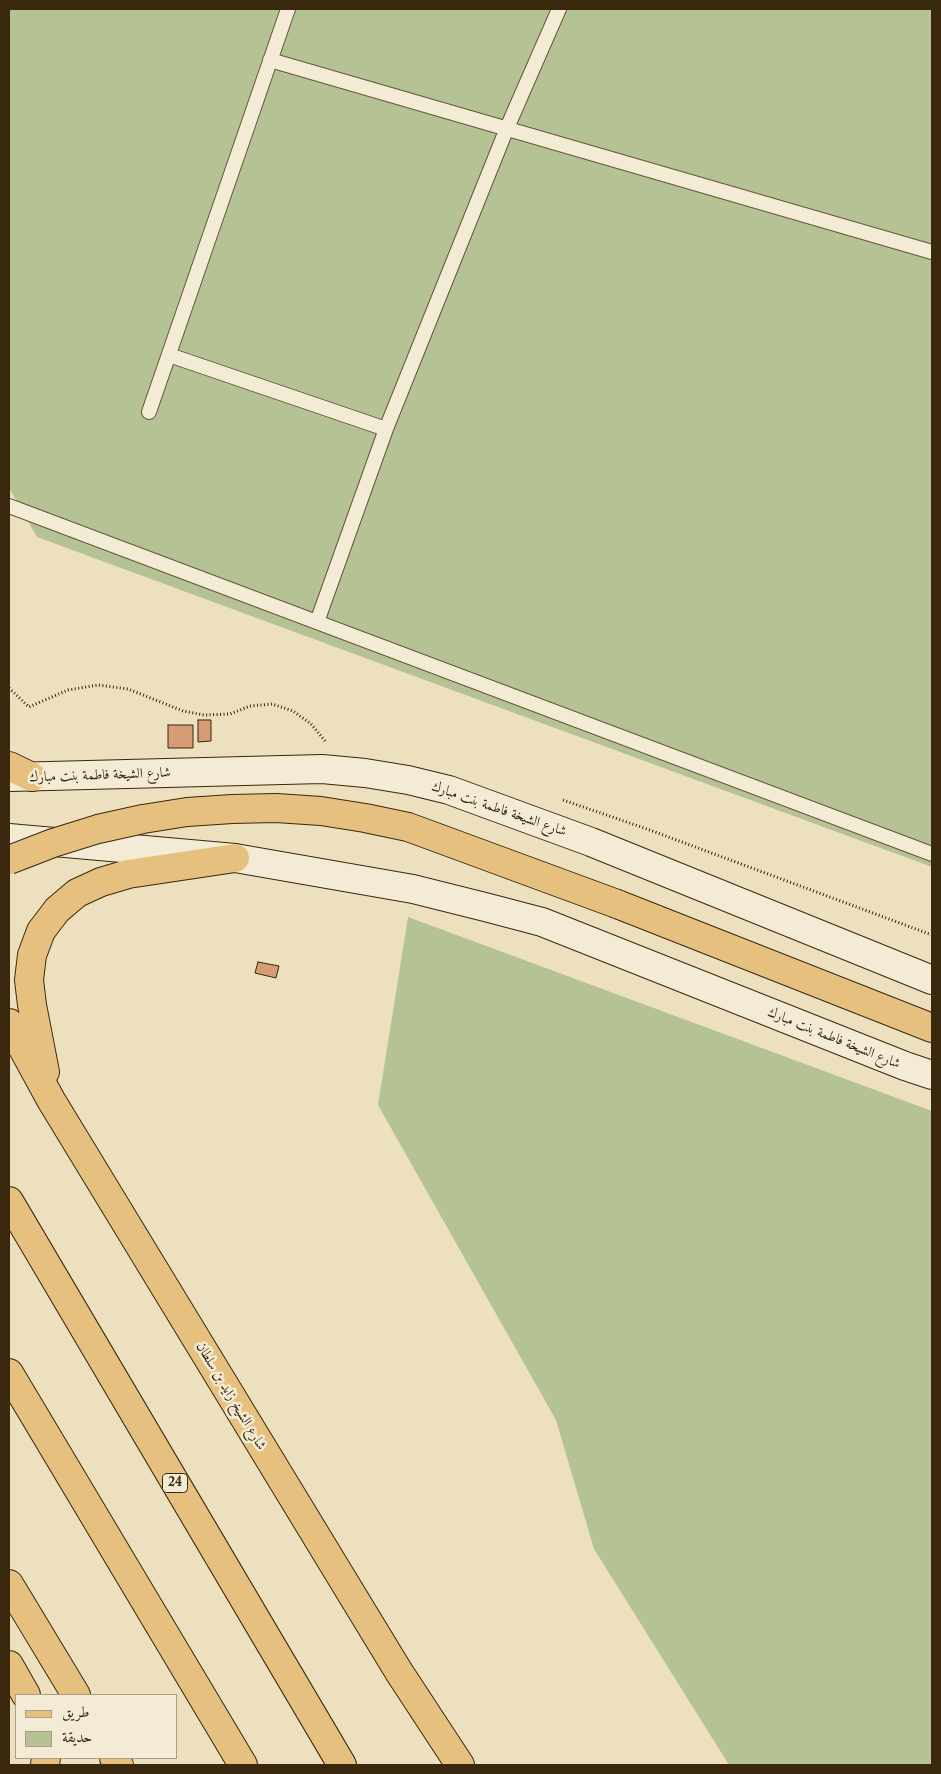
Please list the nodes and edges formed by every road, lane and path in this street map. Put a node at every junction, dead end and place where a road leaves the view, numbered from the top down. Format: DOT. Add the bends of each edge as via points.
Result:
graph roads {
  1 [pos="288,9"];
  2 [pos="559,9"];
  3 [pos="270,60"];
  4 [pos="507,128"];
  5 [pos="932,252"];
  6 [pos="169,355"];
  7 [pos="149,412"];
  8 [pos="386,429"];
  9 [pos="9,506"];
  10 [pos="316,622"];
  11 [pos="17,774"];
  12 [pos="9,838"];
  13 [pos="932,854"];
  14 [pos="235,858"];
  15 [pos="9,860"];
  16 [pos="932,980"];
  17 [pos="9,1023"];
  18 [pos="932,1028"];
  19 [pos="932,1075"];
  20 [pos="51,1100"];
  21 [pos="9,1201"];
  22 [pos="9,1373"];
  23 [pos="9,1584"];
  24 [pos="9,1665"];
  25 [pos="25,1694"];
  26 [pos="75,1694"];
  27 [pos="242,1765"];
  28 [pos="342,1765"];
  29 [pos="460,1765"];
  1 -- 3 [label="lane"];
  2 -- 4 [label="lane"];
  3 -- 4 [label="lane"];
  3 -- 6 [label="lane"];
  4 -- 5 [label="lane"];
  4 -- 8 [label="lane"];
  6 -- 7 [label="lane"];
  6 -- 8 [label="lane"];
  8 -- 10 [label="lane"];
  9 -- 10 [label="lane"];
  10 -- 13 [label="lane"];
  11 -- 16 [label="street, شارع الشيخة فاطمة بنت مبارك" via="322,769 408,780 459,793 583,839"];
  12 -- 14 [label="street, شارع الشيخة فاطمة بنت مبارك"];
  14 -- 19 [label="street, شارع الشيخة فاطمة بنت مبارك" via="413,889 542,922"];
  14 -- 20 [label="main road" via="128,874 110,880 77,893 57,910 41,931 32,955 29,980"];
  15 -- 18 [label="main road, bridge" via="98,828 187,812 276,808 365,818 408,827 617,904"];
  17 -- 20 [label="main road, شارع الشيخ زايد بن سلطان"];
  20 -- 29 [label="main road, شارع الشيخ زايد بن سلطان" via="399,1672"];
  21 -- 28 [label="main road, 24"];
  22 -- 27 [label="main road"];
  23 -- 26 [label="main road"];
  24 -- 25 [label="main road"];
}
